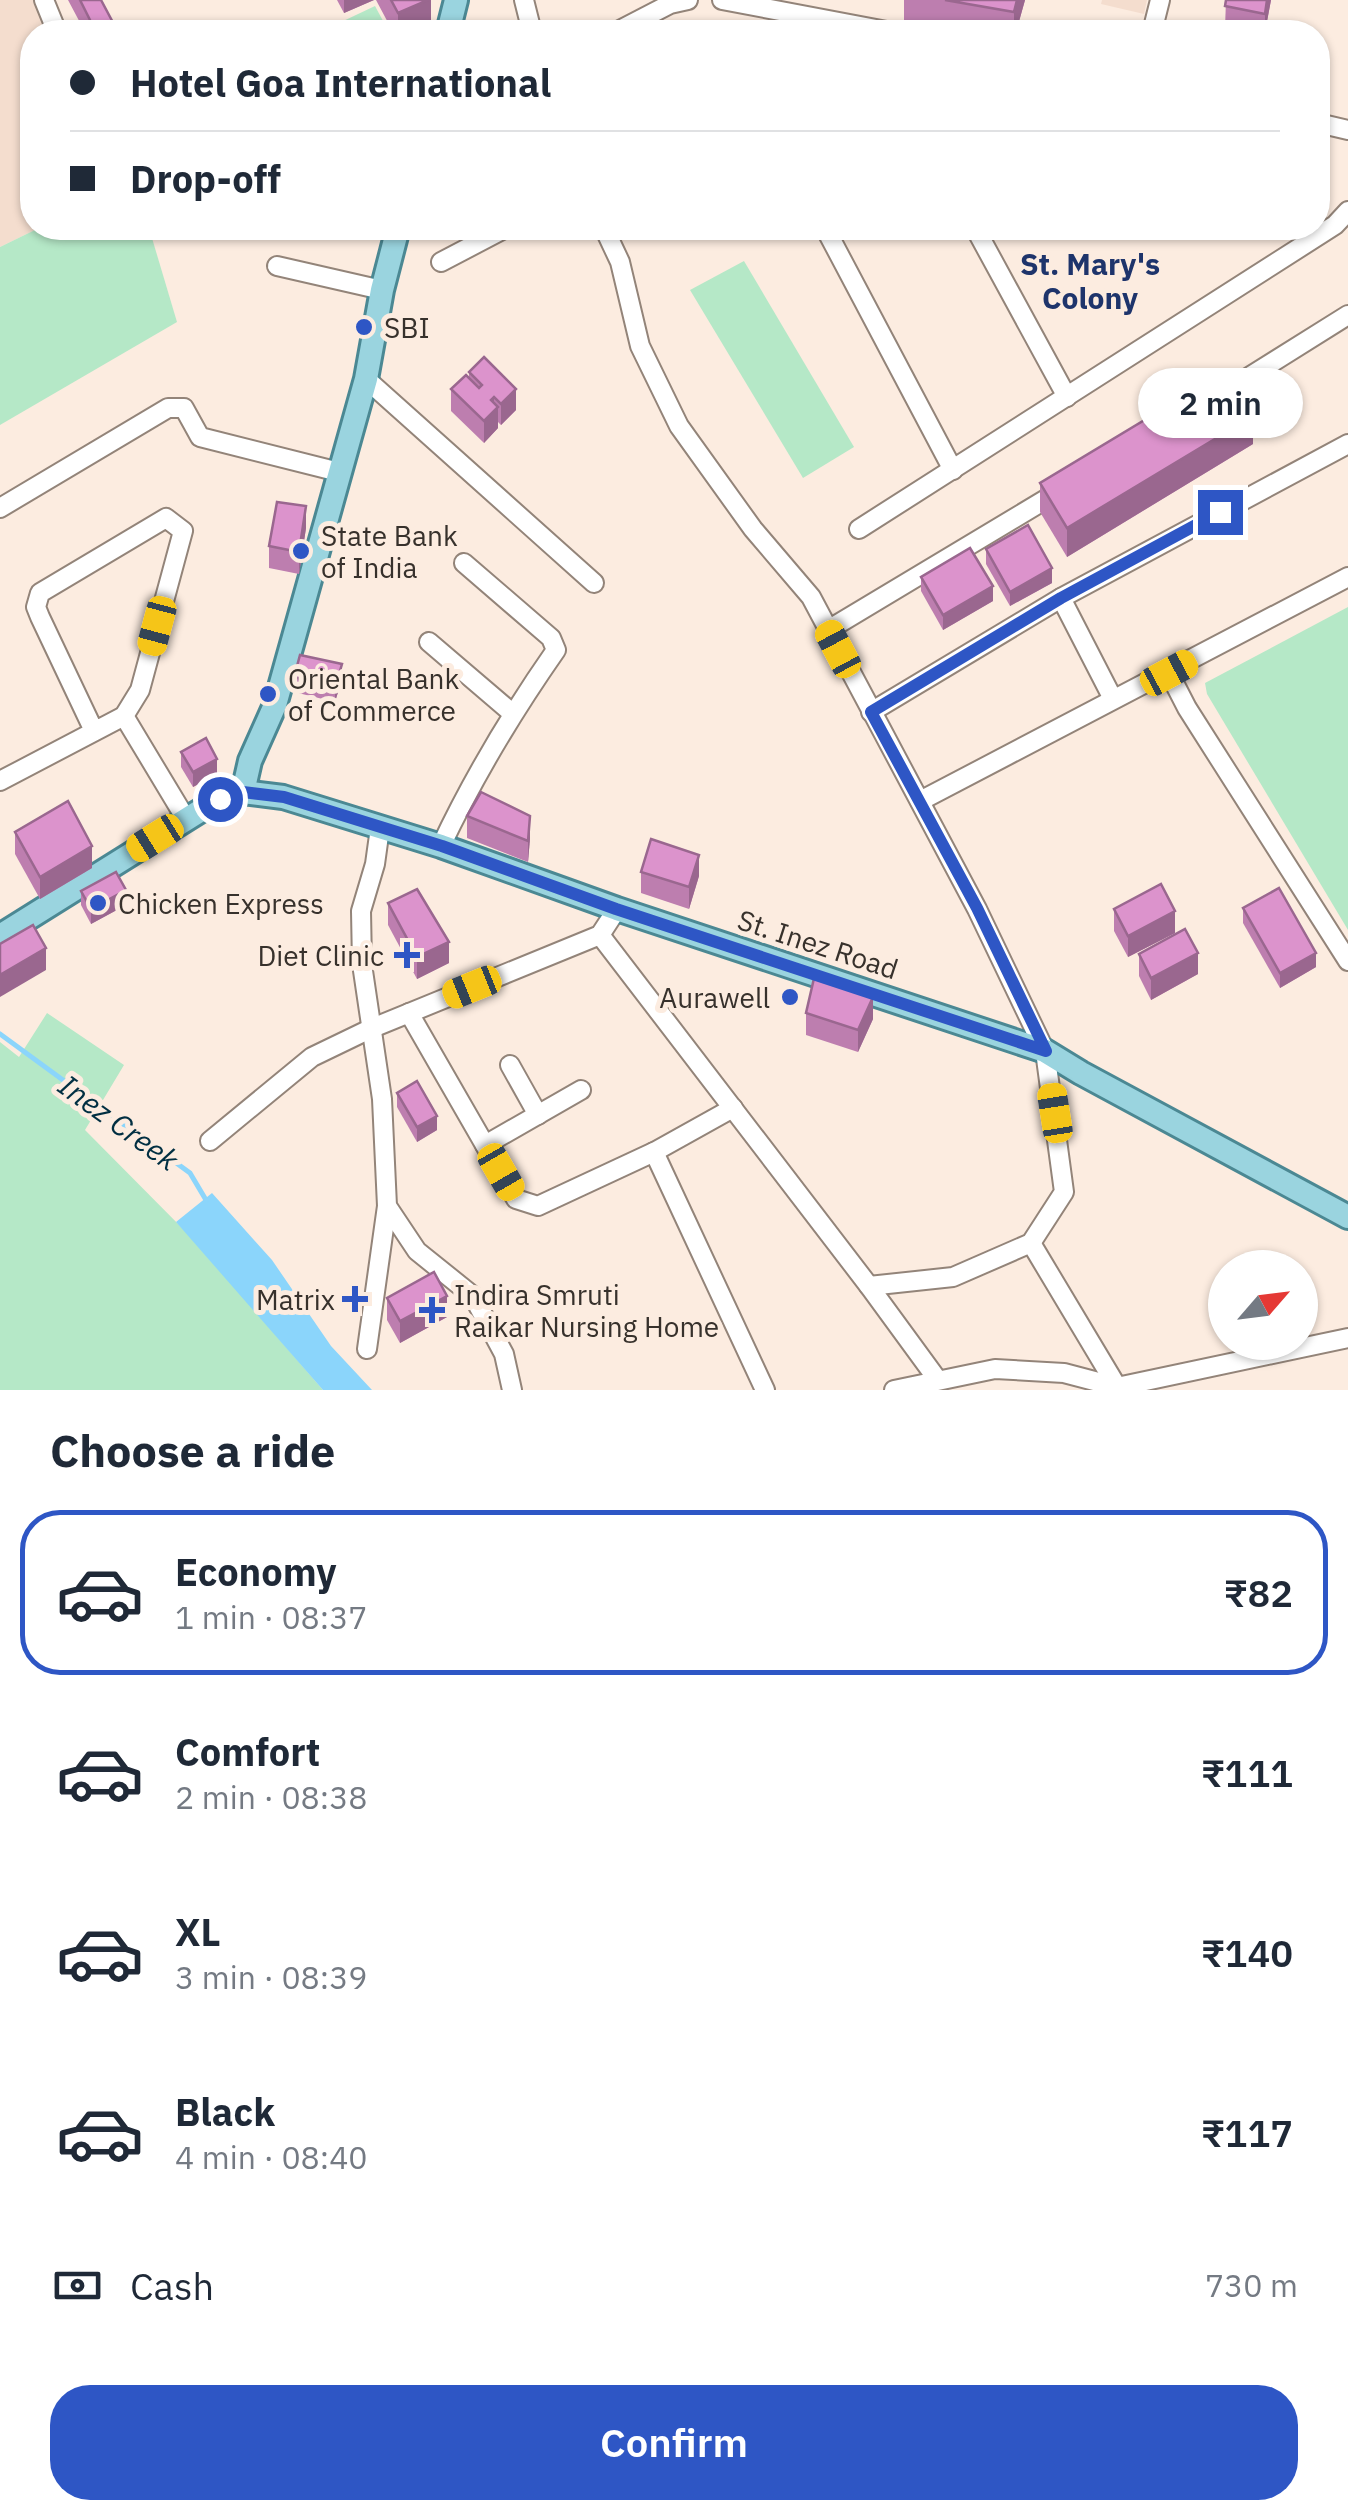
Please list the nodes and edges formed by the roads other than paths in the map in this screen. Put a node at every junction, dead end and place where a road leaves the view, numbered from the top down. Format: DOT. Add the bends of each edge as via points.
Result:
graph roads {
  1 [pos="688,0"];
  2 [pos="722,0"];
  3 [pos="639,20"];
  4 [pos="828,20"];
  5 [pos="1348,211"];
  6 [pos="1330,228"];
  7 [pos="395,240"];
  8 [pos="483,240"];
  9 [pos="612,240"];
  10 [pos="832,240"];
  11 [pos="982,240"];
  12 [pos="1312,240"];
  13 [pos="442,262"];
  14 [pos="277,266"];
  15 [pos="382,290"];
  16 [pos="1348,315"];
  17 [pos="366,379"];
  18 [pos="1067,397"];
  19 [pos="1196,409"];
  20 [pos="1348,444"];
  21 [pos="953,470"];
  22 [pos="339,472"];
  23 [pos="1079,480"];
  24 [pos="0,508"];
  25 [pos="859,529"];
  26 [pos="464,563"];
  27 [pos="1348,577"];
  28 [pos="594,583"];
  29 [pos="1061,598"];
  30 [pos="828,630"];
  31 [pos="428,642"];
  32 [pos="1169,673"];
  33 [pos="1113,698"];
  34 [pos="871,712"];
  35 [pos="512,713"];
  36 [pos="124,716"];
  37 [pos="94,730"];
  38 [pos="2,775"];
  39 [pos="243,792"];
  40 [pos="920,800"];
  41 [pos="186,819"];
  42 [pos="380,828"];
  43 [pos="442,846"];
  44 [pos="616,909"];
  45 [pos="600,935"];
  46 [pos="0,936"];
  47 [pos="1348,959"];
  48 [pos="409,1012"];
  49 [pos="370,1029"];
  50 [pos="1046,1051"];
  51 [pos="510,1065"];
  52 [pos="581,1090"];
  53 [pos="733,1108"];
  54 [pos="538,1115"];
  55 [pos="210,1141"];
  56 [pos="485,1145"];
  57 [pos="654,1152"];
  58 [pos="387,1206"];
  59 [pos="1348,1217"];
  60 [pos="1031,1243"];
  61 [pos="870,1286"];
  62 [pos="1348,1338"];
  63 [pos="367,1349"];
  64 [pos="937,1379"];
  65 [pos="1118,1388"];
  66 [pos="512,1390"];
  67 [pos="765,1390"];
  68 [pos="894,1390"];
  1 -- 3 [label="street"];
  2 -- 4 [label="street"];
  5 -- 6 [label="street"];
  7 -- 15 [label="main road"];
  8 -- 13 [label="street"];
  9 -- 30 [label="street" via="640,346 680,426 811,598"];
  10 -- 21 [label="street"];
  11 -- 18 [label="street"];
  12 -- 18 [label="street"];
  14 -- 15 [label="street"];
  15 -- 17 [label="main road"];
  16 -- 19 [label="street"];
  17 -- 22 [label="main road"];
  17 -- 28 [label="street"];
  18 -- 21 [label="street"];
  20 -- 29 [label="street"];
  21 -- 25 [label="street"];
  22 -- 24 [label="street" via="200,437 184,408 168,408"];
  22 -- 39 [label="main road" via="275,705"];
  23 -- 30 [label="street"];
  26 -- 35 [label="street" via="556,650"];
  27 -- 32 [label="street"];
  29 -- 33 [label="street"];
  29 -- 34 [label="street"];
  30 -- 34 [label="street"];
  31 -- 35 [label="street"];
  32 -- 33 [label="street"];
  32 -- 47 [label="street"];
  33 -- 40 [label="street"];
  34 -- 40 [label="street"];
  35 -- 43 [label="street"];
  36 -- 37 [label="street"];
  36 -- 37 [label="street" via="140,690 183,531 166,518 40,593 37,601"];
  36 -- 41 [label="street"];
  37 -- 38 [label="street"];
  39 -- 41 [label="main road"];
  39 -- 42 [label="main road, St. Inez Road" via="284,797"];
  40 -- 50 [label="street"];
  41 -- 46 [label="main road"];
  42 -- 43 [label="main road, St. Inez Road"];
  42 -- 49 [label="street" via="361,911"];
  43 -- 44 [label="main road, St. Inez Road"];
  44 -- 45 [label="street"];
  44 -- 50 [label="main road, St. Inez Road"];
  45 -- 48 [label="street"];
  45 -- 53 [label="street"];
  48 -- 49 [label="street"];
  48 -- 56 [label="street"];
  49 -- 55 [label="street" via="312,1058"];
  49 -- 58 [label="street" via="382,1099"];
  50 -- 59 [label="main road, St. Inez Road"];
  50 -- 60 [label="street" via="1064,1192"];
  51 -- 54 [label="street"];
  52 -- 54 [label="street"];
  53 -- 57 [label="street"];
  53 -- 61 [label="street"];
  54 -- 56 [label="street"];
  56 -- 57 [label="street" via="516,1199 538,1206"];
  57 -- 67 [label="street"];
  58 -- 63 [label="street"];
  58 -- 66 [label="street" via="417,1251 473,1296 504,1354"];
  60 -- 61 [label="street" via="953,1277"];
  60 -- 65 [label="street"];
  61 -- 64 [label="street"];
  62 -- 65 [label="street"];
  64 -- 65 [label="street" via="995,1369 1064,1373"];
  64 -- 68 [label="street"];
}
